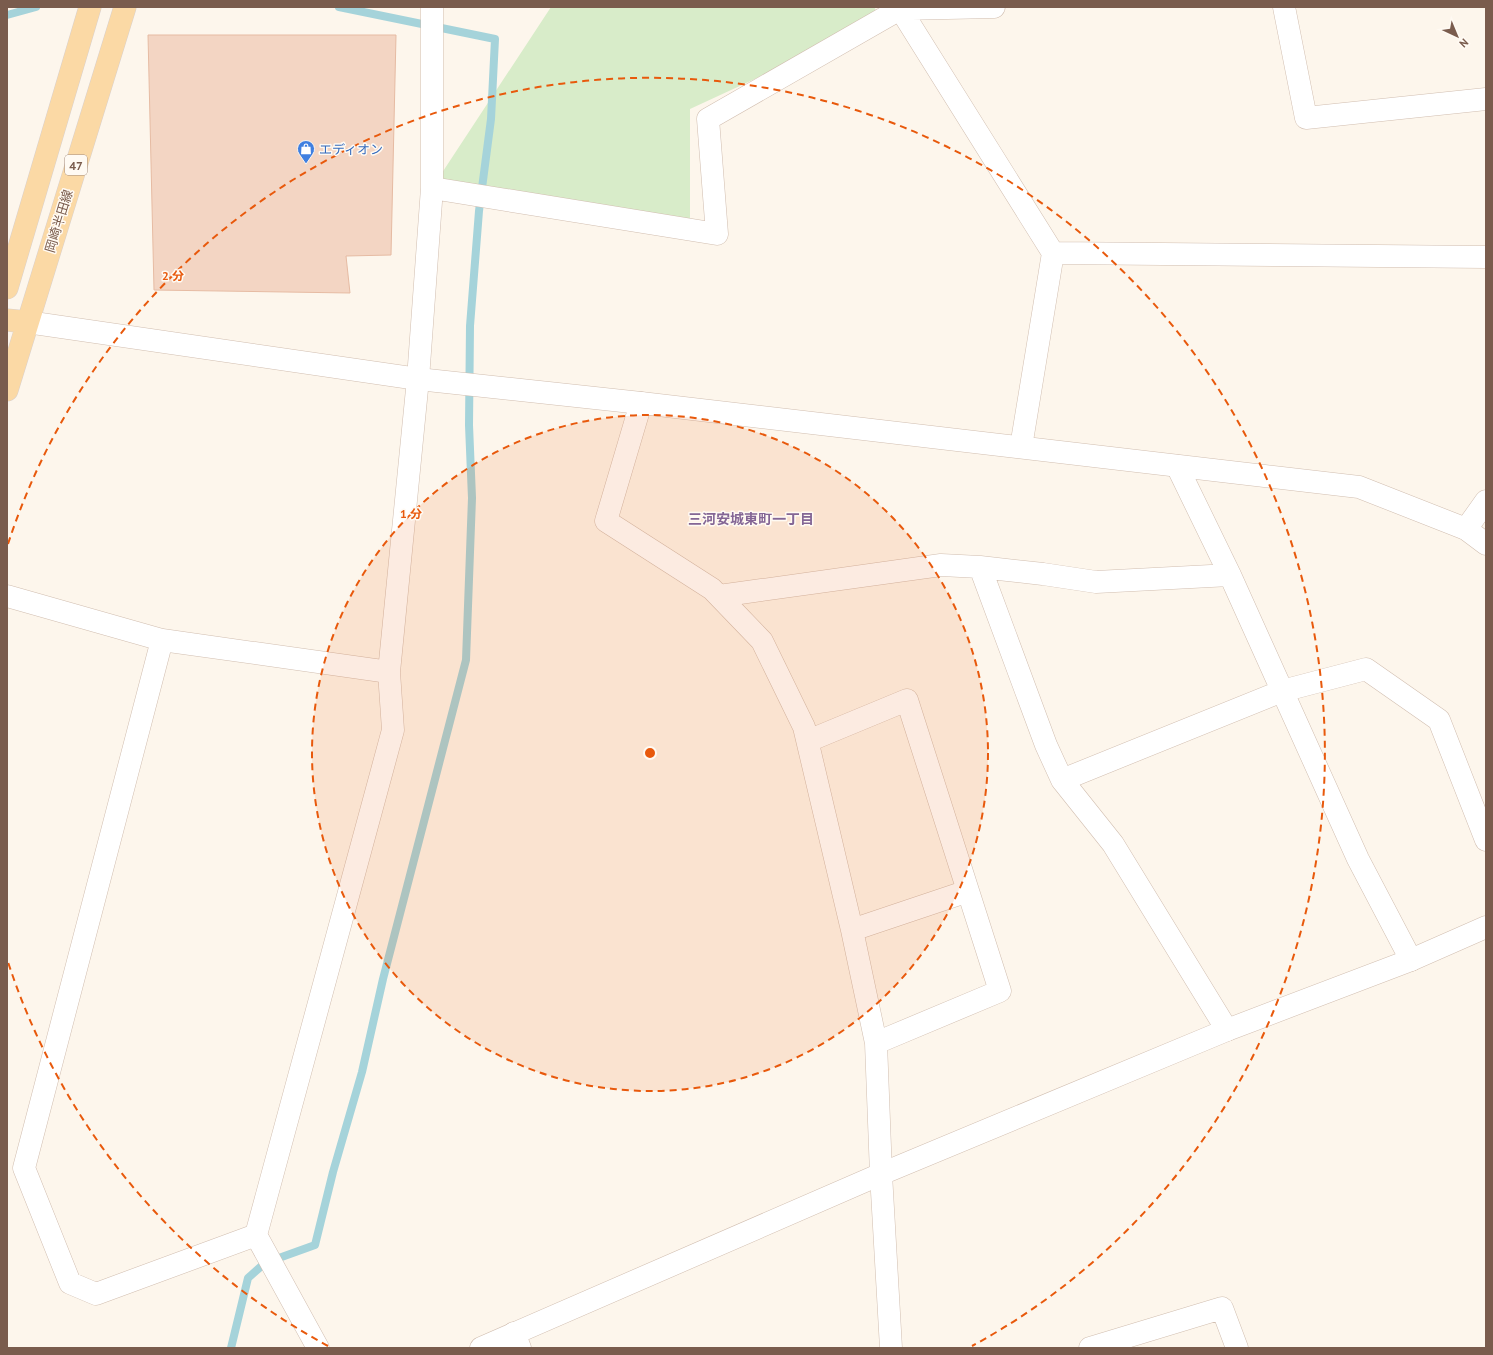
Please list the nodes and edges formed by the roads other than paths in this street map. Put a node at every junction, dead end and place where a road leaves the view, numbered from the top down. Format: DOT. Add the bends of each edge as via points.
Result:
graph roads {
  1 [pos="90,7"];
  2 [pos="125,7"];
  3 [pos="432,7"];
  4 [pos="994,7"];
  5 [pos="1284,7"];
  6 [pos="900,8"];
  7 [pos="1486,99"];
  8 [pos="432,188"];
  9 [pos="1054,253"];
  10 [pos="1486,257"];
  11 [pos="7,288"];
  12 [pos="17,321"];
  13 [pos="418,379"];
  14 [pos="7,390"];
  15 [pos="641,403"];
  16 [pos="1021,448"];
  17 [pos="1177,466"];
  18 [pos="1486,501"];
  19 [pos="1466,529"];
  20 [pos="1486,544"];
  21 [pos="980,567"];
  22 [pos="1230,575"];
  23 [pos="7,596"];
  24 [pos="719,596"];
  25 [pos="162,640"];
  26 [pos="389,672"];
  27 [pos="1282,691"];
  28 [pos="808,741"];
  29 [pos="1062,780"];
  30 [pos="1486,840"];
  31 [pos="968,891"];
  32 [pos="1486,927"];
  33 [pos="852,930"];
  34 [pos="1411,960"];
  35 [pos="1227,1030"];
  36 [pos="876,1044"];
  37 [pos="16,1167"];
  38 [pos="881,1174"];
  39 [pos="256,1236"];
  40 [pos="517,1341"];
  41 [pos="318,1348"];
  42 [pos="481,1348"];
  43 [pos="891,1348"];
  44 [pos="1090,1348"];
  45 [pos="1237,1348"];
  1 -- 11 [label="main road, 47"];
  2 -- 12 [label="main road, 岡崎半田線 / 47"];
  3 -- 8 [label="street"];
  4 -- 6 [label="street"];
  5 -- 7 [label="street" via="1306,118"];
  6 -- 8 [label="street" via="708,119 717,234"];
  6 -- 9 [label="street"];
  8 -- 13 [label="street"];
  9 -- 10 [label="street"];
  9 -- 16 [label="street"];
  12 -- 13 [label="street"];
  12 -- 14 [label="main road, 岡崎半田線 / 47"];
  13 -- 15 [label="street"];
  13 -- 26 [label="street"];
  15 -- 16 [label="street"];
  15 -- 24 [label="street" via="606,521"];
  16 -- 17 [label="street"];
  17 -- 19 [label="street" via="1359,487"];
  17 -- 22 [label="street"];
  18 -- 19 [label="street"];
  19 -- 20 [label="street"];
  21 -- 22 [label="street" via="1096,582"];
  21 -- 24 [label="street" via="941,565"];
  21 -- 29 [label="street" via="1046,745"];
  22 -- 27 [label="street"];
  23 -- 25 [label="street"];
  24 -- 28 [label="street" via="762,641 804,727"];
  25 -- 26 [label="street"];
  25 -- 37 [label="street"];
  26 -- 39 [label="street" via="393,730"];
  27 -- 29 [label="street"];
  27 -- 30 [label="street" via="1366,669 1439,720"];
  27 -- 34 [label="street" via="1358,859"];
  28 -- 31 [label="street" via="907,700"];
  28 -- 33 [label="street"];
  29 -- 35 [label="street" via="1112,844"];
  31 -- 33 [label="street"];
  31 -- 36 [label="street" via="1000,991"];
  32 -- 34 [label="street"];
  33 -- 36 [label="street"];
  34 -- 35 [label="street"];
  35 -- 38 [label="street"];
  36 -- 38 [label="street"];
  37 -- 39 [label="street" via="70,1283 96,1294"];
  38 -- 40 [label="street"];
  38 -- 43 [label="street"];
  39 -- 41 [label="street"];
  40 -- 42 [label="street"];
  44 -- 45 [label="street" via="1222,1308"];
}
